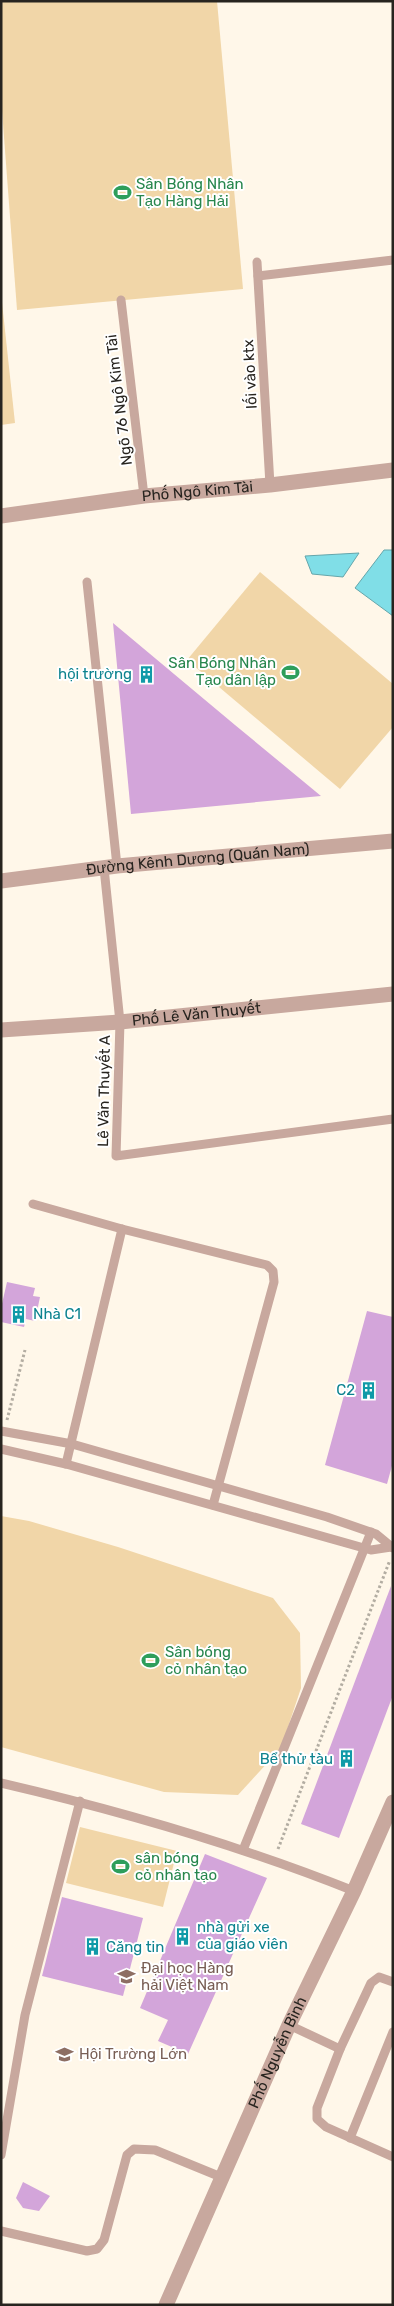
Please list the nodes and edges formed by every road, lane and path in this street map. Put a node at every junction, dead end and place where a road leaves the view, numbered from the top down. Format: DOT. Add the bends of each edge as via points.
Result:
graph roads {
  1 [pos="393,260"];
  2 [pos="257,262"];
  3 [pos="258,276"];
  4 [pos="121,300"];
  5 [pos="393,470"];
  6 [pos="270,485"];
  7 [pos="144,496"];
  8 [pos="1,516"];
  9 [pos="87,582"];
  10 [pos="393,841"];
  11 [pos="110,867"];
  12 [pos="1,880"];
  13 [pos="393,994"];
  14 [pos="120,1022"];
  15 [pos="1,1030"];
  16 [pos="393,1119"];
  17 [pos="33,1204"];
  18 [pos="122,1229"];
  19 [pos="25,1350"];
  20 [pos="3,1431"];
  21 [pos="72,1444"];
  22 [pos="1,1449"];
  23 [pos="66,1464"];
  24 [pos="218,1486"];
  25 [pos="213,1505"];
  26 [pos="371,1532"];
  27 [pos="392,1548"];
  28 [pos="365,1550"];
  29 [pos="1,1783"];
  30 [pos="80,1801"];
  31 [pos="393,1802"];
  32 [pos="243,1850"];
  33 [pos="274,1859"];
  34 [pos="354,1891"];
  35 [pos="393,1982"];
  36 [pos="288,2025"];
  37 [pos="393,2032"];
  38 [pos="340,2049"];
  39 [pos="350,2138"];
  40 [pos="1,2155"];
  41 [pos="393,2157"];
  42 [pos="221,2177"];
  43 [pos="1,2230"];
  44 [pos="166,2305"];
  1 -- 3 [label="lane"];
  2 -- 3 [label="lane, lối vào ktx"];
  3 -- 6 [label="lane, lối vào ktx"];
  4 -- 7 [label="lane, Ngõ 76 Ngô Kim Tài"];
  5 -- 6 [label="street, Phố Ngô Kim Tài"];
  6 -- 7 [label="street, Phố Ngô Kim Tài"];
  7 -- 8 [label="street, Phố Ngô Kim Tài"];
  9 -- 11 [label="lane, Lê Văn Thuyết A"];
  10 -- 11 [label="street, Đường Kênh Dương (Quán Nam)"];
  11 -- 12 [label="street, Đường Kênh Dương (Quán Nam)"];
  11 -- 14 [label="lane, Lê Văn Thuyết A"];
  13 -- 14 [label="street, Phố Lê Văn Thuyết"];
  14 -- 15 [label="street, Phố Lê Văn Thuyết"];
  14 -- 16 [label="lane, Lê Văn Thuyết A" via="116,1156"];
  17 -- 18 [label="lane"];
  18 -- 21 [label="lane"];
  18 -- 24 [label="lane" via="267,1265 274,1271 274,1282"];
  19 -- 20 [label="path"];
  20 -- 21 [label="lane"];
  21 -- 23 [label="lane"];
  21 -- 24 [label="lane"];
  22 -- 23 [label="lane"];
  23 -- 25 [label="lane"];
  24 -- 25 [label="lane"];
  24 -- 26 [label="lane"];
  25 -- 28 [label="lane"];
  26 -- 27 [label="lane"];
  26 -- 28 [label="lane"];
  27 -- 28 [label="lane"];
  28 -- 32 [label="lane"];
  28 -- 33 [label="path" via="391,1560"];
  29 -- 30 [label="lane"];
  30 -- 32 [label="lane"];
  30 -- 40 [label="lane" via="26,2015"];
  31 -- 34 [label="street, Phố Nguyễn Bình"];
  32 -- 33 [label="lane"];
  33 -- 34 [label="lane"];
  34 -- 36 [label="street, Phố Nguyễn Bình"];
  35 -- 38 [label="lane" via="379,1977 370,1983"];
  36 -- 38 [label="lane"];
  36 -- 42 [label="street, Phố Nguyễn Bình"];
  37 -- 39 [label="lane"];
  38 -- 39 [label="lane" via="317,2108 316,2119"];
  39 -- 41 [label="lane"];
  42 -- 43 [label="lane" via="155,2150 134,2149 127,2155 104,2240 97,2250"];
  42 -- 44 [label="street, Phố Nguyễn Bình"];
}
